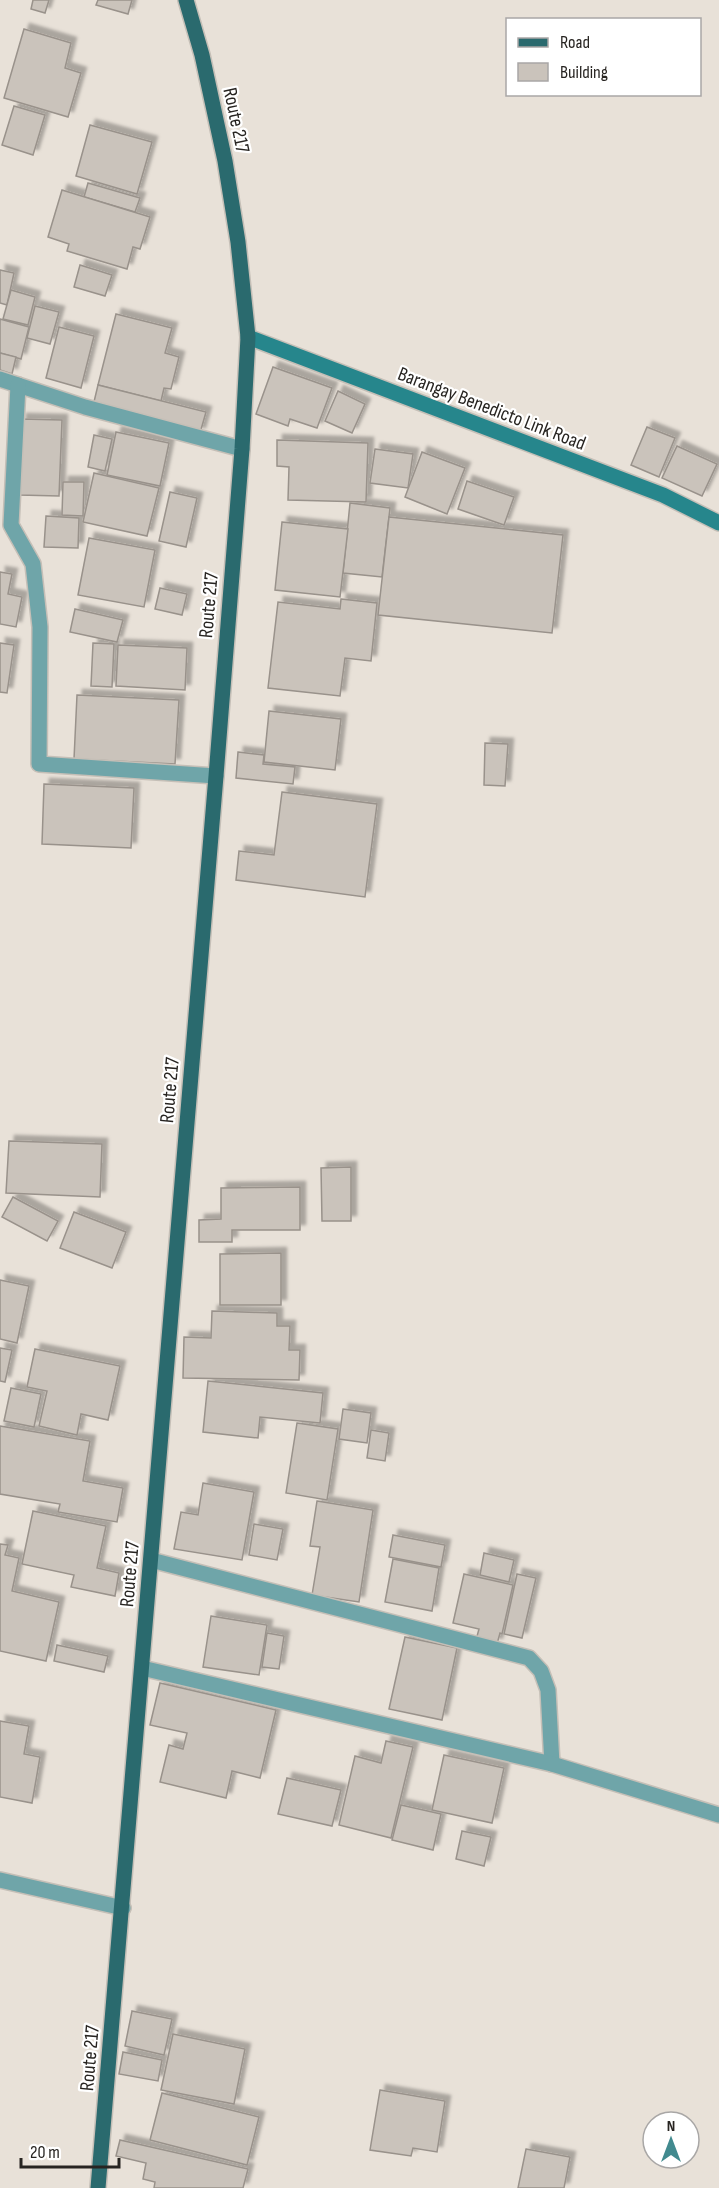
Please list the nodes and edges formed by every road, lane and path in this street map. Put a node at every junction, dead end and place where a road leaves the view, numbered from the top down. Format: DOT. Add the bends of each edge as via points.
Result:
graph roads {
  1 [pos="186,0"];
  2 [pos="248,337"];
  3 [pos="0,379"];
  4 [pos="18,386"];
  5 [pos="242,449"];
  6 [pos="719,523"];
  7 [pos="216,776"];
  8 [pos="151,1560"];
  9 [pos="142,1668"];
  10 [pos="552,1764"];
  11 [pos="719,1815"];
  12 [pos="0,1880"];
  13 [pos="123,1908"];
  14 [pos="98,2188"];
  1 -- 2 [label="main road, Route 217" via="225,160"];
  2 -- 5 [label="main road, Route 217"];
  2 -- 6 [label="street, Barangay Benedicto Link Road" via="663,495"];
  3 -- 4 [label="street"];
  4 -- 5 [label="street"];
  4 -- 7 [label="street" via="11,525 33,564 40,627 39,764"];
  5 -- 7 [label="main road, Route 217"];
  7 -- 8 [label="main road, Route 217"];
  8 -- 9 [label="main road, Route 217"];
  8 -- 10 [label="street" via="529,1658 541,1671 548,1690"];
  9 -- 10 [label="street"];
  9 -- 13 [label="main road, Route 217"];
  10 -- 11 [label="street"];
  12 -- 13 [label="street"];
  13 -- 14 [label="main road, Route 217"];
}
